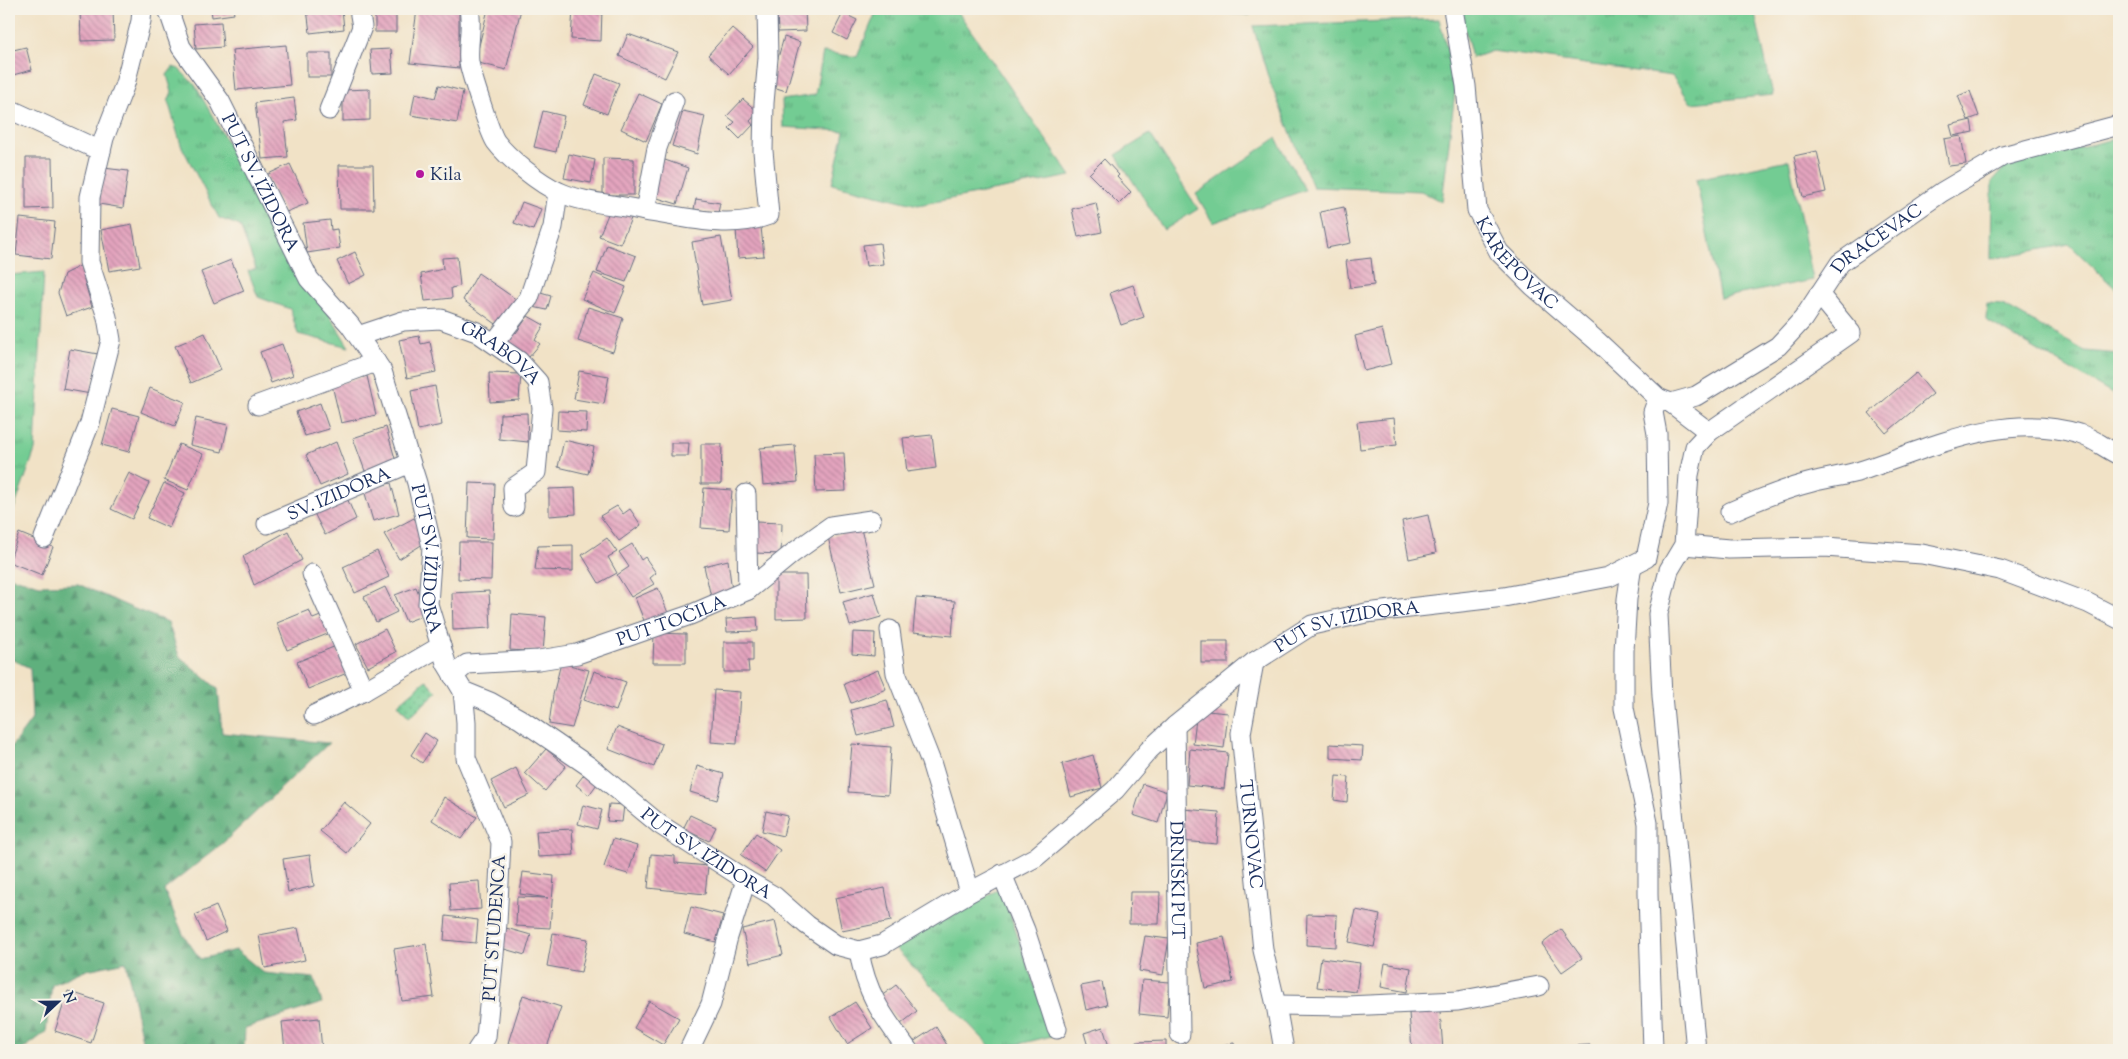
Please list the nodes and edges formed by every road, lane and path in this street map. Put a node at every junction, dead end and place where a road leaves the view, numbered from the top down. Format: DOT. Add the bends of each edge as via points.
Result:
graph roads {
  1 [pos="142,9"];
  2 [pos="168,9"];
  3 [pos="359,9"];
  4 [pos="470,9"];
  5 [pos="1453,9"];
  6 [pos="767,10"];
  7 [pos="674,101"];
  8 [pos="9,108"];
  9 [pos="329,110"];
  10 [pos="2119,125"];
  11 [pos="101,151"];
  12 [pos="558,192"];
  13 [pos="644,211"];
  14 [pos="1820,294"];
  15 [pos="358,336"];
  16 [pos="494,343"];
  17 [pos="376,362"];
  18 [pos="1664,401"];
  19 [pos="258,405"];
  20 [pos="1709,432"];
  21 [pos="2119,455"];
  22 [pos="410,463"];
  23 [pos="746,494"];
  24 [pos="514,507"];
  25 [pos="1730,512"];
  26 [pos="871,520"];
  27 [pos="268,524"];
  28 [pos="44,538"];
  29 [pos="1684,545"];
  30 [pos="1632,565"];
  31 [pos="312,574"];
  32 [pos="748,590"];
  33 [pos="2119,619"];
  34 [pos="890,630"];
  35 [pos="441,646"];
  36 [pos="1254,662"];
  37 [pos="458,683"];
  38 [pos="364,690"];
  39 [pos="314,715"];
  40 [pos="1175,726"];
  41 [pos="1002,874"];
  42 [pos="746,880"];
  43 [pos="970,892"];
  44 [pos="859,951"];
  45 [pos="1539,986"];
  46 [pos="1276,1005"];
  47 [pos="1057,1029"];
  48 [pos="1180,1034"];
  49 [pos="477,1050"];
  50 [pos="689,1050"];
  51 [pos="908,1050"];
  52 [pos="1284,1050"];
  53 [pos="1653,1050"];
  54 [pos="1696,1050"];
  1 -- 11 [label="street" via="142,22 125,84"];
  2 -- 15 [label="street, PUT SV. IŽIDORA" via="181,47 220,102 309,279"];
  3 -- 9 [label="street" via="362,27"];
  4 -- 12 [label="street" via="469,62 495,141 518,164"];
  5 -- 18 [label="street, KAREPOVAC" via="1466,86 1477,210 1498,252"];
  6 -- 13 [label="street" via="763,151 769,215 752,221 718,222"];
  7 -- 13 [label="street" via="657,148"];
  8 -- 11 [label="street"];
  10 -- 14 [label="street, DRAČEVAC" via="2003,156 1942,192 1840,263"];
  11 -- 28 [label="street" via="90,197 89,262 111,340 90,423"];
  12 -- 13 [label="street"];
  12 -- 16 [label="street" via="554,227 529,298"];
  14 -- 18 [label="street, DRAČEVAC" via="1778,346 1696,396"];
  14 -- 20 [label="street" via="1851,332"];
  15 -- 16 [label="street, GRABOVA" via="403,321 441,318 477,332"];
  15 -- 17 [label="street, PUT SV. IŽIDORA"];
  16 -- 24 [label="street, GRABOVA" via="519,361 538,382 542,408 536,472 513,488"];
  17 -- 19 [label="street"];
  17 -- 22 [label="street, PUT SV. IŽIDORA" via="382,371"];
  18 -- 20 [label="street, KAREPOVAC"];
  18 -- 30 [label="street, PUT SV. IŽIDORA" via="1653,412 1657,434 1658,503 1646,558"];
  20 -- 29 [label="street" via="1695,447 1689,475"];
  21 -- 25 [label="street" via="2079,434 2038,427 1993,430 1948,440 1856,472 1778,492"];
  22 -- 27 [label="street, SV. IZIDORA"];
  22 -- 35 [label="street, PUT SV. IŽIDORA" via="432,547 428,604"];
  23 -- 32 [label="street"];
  26 -- 32 [label="street, PUT TOČILA" via="831,526"];
  29 -- 33 [label="street" via="1730,549 1825,547 1922,554 2000,570 2088,603"];
  29 -- 54 [label="street" via="1669,570 1658,614 1662,696"];
  30 -- 36 [label="street, PUT SV. IŽIDORA" via="1609,577 1504,597 1366,613 1312,625"];
  30 -- 53 [label="street" via="1624,651 1624,708 1648,823"];
  31 -- 38 [label="street"];
  32 -- 37 [label="street, PUT TOČILA" via="690,615 577,654 539,660 468,664"];
  34 -- 43 [label="street" via="896,673 931,762"];
  35 -- 37 [label="street, PUT SV. IŽIDORA" via="446,663"];
  35 -- 38 [label="street"];
  36 -- 40 [label="street, PUT SV. IŽIDORA"];
  36 -- 46 [label="street, TURNOVAC" via="1241,733 1263,950"];
  37 -- 42 [label="street, PUT SV. IŽIDORA" via="528,724 590,766 659,824"];
  37 -- 49 [label="street, PUT STUDENCA" via="466,722 466,758 501,842 486,1037"];
  38 -- 39 [label="street"];
  40 -- 41 [label="street, PUT SV. IŽIDORA" via="1149,750 1115,790 1036,857"];
  40 -- 48 [label="street, DRNIŠKI PUT"];
  41 -- 43 [label="street, PUT SV. IŽIDORA"];
  41 -- 47 [label="street" via="1025,930"];
  42 -- 44 [label="street, PUT SV. IŽIDORA" via="774,896 836,945"];
  42 -- 50 [label="street" via="711,1004"];
  43 -- 44 [label="street, PUT SV. IŽIDORA" via="882,945"];
  44 -- 51 [label="street" via="862,974 873,1000"];
  45 -- 46 [label="street" via="1458,1001 1347,1006"];
  46 -- 52 [label="street, TURNOVAC"];
}
